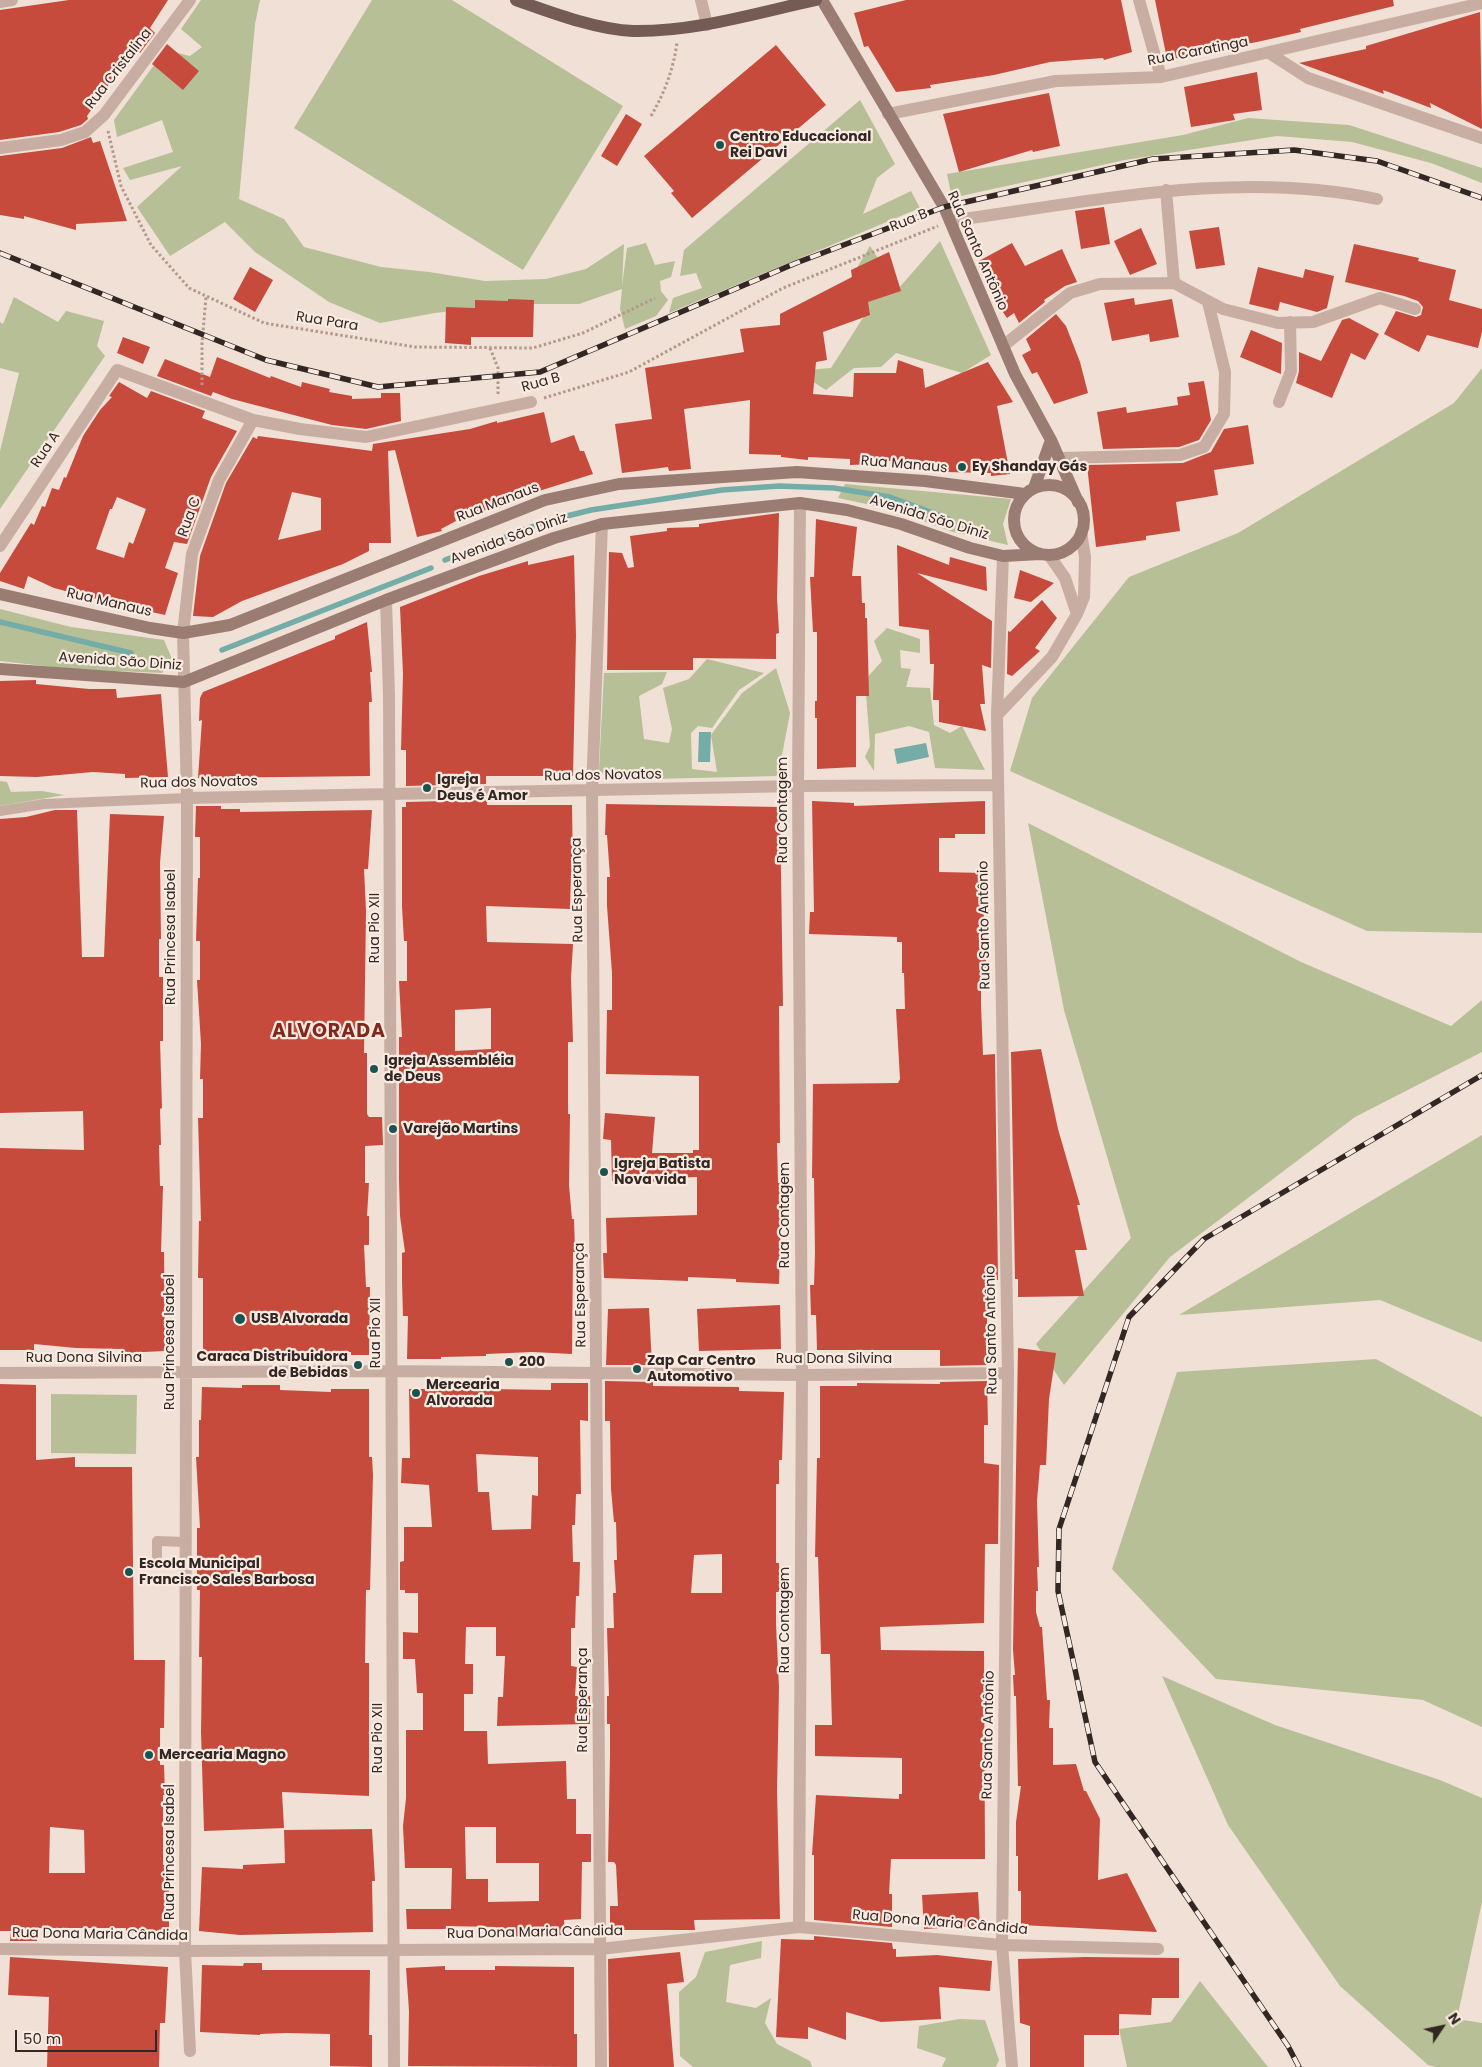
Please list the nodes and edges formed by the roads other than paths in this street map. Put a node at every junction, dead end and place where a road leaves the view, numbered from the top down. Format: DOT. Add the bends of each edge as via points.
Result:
graph roads {
  1 [pos="12,0"];
  2 [pos="190,0"];
  3 [pos="516,0"];
  4 [pos="701,0"];
  5 [pos="816,0"];
  6 [pos="822,0"];
  7 [pos="1138,0"];
  8 [pos="0,2"];
  9 [pos="1482,2"];
  10 [pos="707,24"];
  11 [pos="1269,53"];
  12 [pos="1161,77"];
  13 [pos="888,114"];
  14 [pos="1482,138"];
  15 [pos="0,148"];
  16 [pos="1166,190"];
  17 [pos="1377,199"];
  18 [pos="950,221"];
  19 [pos="1174,284"];
  20 [pos="1208,302"];
  21 [pos="1415,309"];
  22 [pos="1290,322"];
  23 [pos="1003,346"];
  24 [pos="117,370"];
  25 [pos="531,402"];
  26 [pos="1279,402"];
  27 [pos="254,420"];
  28 [pos="1051,440"];
  29 [pos="1060,458"];
  30 [pos="1029,491"];
  31 [pos="1078,502"];
  32 [pos="800,503"];
  33 [pos="602,524"];
  34 [pos="1082,532"];
  35 [pos="0,546"];
  36 [pos="1045,554"];
  37 [pos="1003,556"];
  38 [pos="0,594"];
  39 [pos="386,600"];
  40 [pos="1076,614"];
  41 [pos="183,633"];
  42 [pos="0,669"];
  43 [pos="184,682"];
  44 [pos="997,715"];
  45 [pos="798,786"];
  46 [pos="998,786"];
  47 [pos="592,791"];
  48 [pos="389,795"];
  49 [pos="187,798"];
  50 [pos="0,811"];
  51 [pos="392,1371"];
  52 [pos="185,1372"];
  53 [pos="0,1373"];
  54 [pos="597,1373"];
  55 [pos="1008,1373"];
  56 [pos="802,1375"];
  57 [pos="185,1542"];
  58 [pos="157,1556"];
  59 [pos="798,1927"];
  60 [pos="1002,1945"];
  61 [pos="0,1949"];
  62 [pos="600,1949"];
  63 [pos="1158,1949"];
  64 [pos="394,1950"];
  65 [pos="185,1951"];
  66 [pos="190,2050"];
  67 [pos="394,2067"];
  68 [pos="601,2067"];
  69 [pos="1012,2067"];
  1 -- 8 [label="street"];
  2 -- 15 [label="street, Rua Cristalina" via="104,116 85,132 60,140"];
  3 -- 10 [label="main road" via="570,19 631,31"];
  4 -- 10 [label="street"];
  5 -- 10 [label="main road"];
  6 -- 13 [label="street, Rua Santo Antônio"];
  7 -- 12 [label="street"];
  9 -- 11 [label="street, Rua Caratinga"];
  11 -- 12 [label="street, Rua Caratinga"];
  11 -- 14 [label="street" via="1308,78"];
  12 -- 13 [label="street, Rua Caratinga" via="1056,81"];
  13 -- 18 [label="street, Rua Santo Antônio"];
  16 -- 17 [label="street" via="1292,187"];
  16 -- 18 [label="street"];
  16 -- 19 [label="street"];
  18 -- 23 [label="street, Rua Santo Antônio"];
  19 -- 20 [label="street"];
  19 -- 23 [label="street" via="1100,284 1070,293"];
  20 -- 22 [label="street" via="1223,309"];
  20 -- 29 [label="street" via="1225,372 1225,389 1224,414 1204,447 1180,455"];
  21 -- 22 [label="street" via="1380,298 1313,322"];
  22 -- 26 [label="street" via="1291,372"];
  23 -- 28 [label="street, Rua Santo Antônio"];
  24 -- 27 [label="street, Rua B"];
  24 -- 35 [label="street, Rua A"];
  25 -- 27 [label="street, Rua B" via="366,437 300,430"];
  27 -- 41 [label="street, Rua C" via="220,480 192,554"];
  28 -- 29 [label="street, Rua Santo Antônio"];
  28 -- 30 [label="street"];
  29 -- 31 [label="street, Rua Santo Antônio"];
  30 -- 31 [label="street" via="1044,486 1059,487 1072,494"];
  30 -- 36 [label="street" via="1019,503 1014,523 1022,542"];
  30 -- 41 [label="street, Rua Manaus" via="797,472 619,484 545,500 230,625"];
  31 -- 34 [label="street" via="1083,517"];
  32 -- 33 [label="street, Avenida São Diniz"];
  32 -- 37 [label="street, Avenida São Diniz" via="892,521"];
  32 -- 45 [label="street, Rua Contagem"];
  33 -- 39 [label="street, Avenida São Diniz" via="554,538"];
  33 -- 47 [label="street, Rua Esperança"];
  34 -- 36 [label="street" via="1065,550"];
  34 -- 40 [label="street" via="1084,597"];
  36 -- 37 [label="street, Avenida São Diniz"];
  36 -- 40 [label="street" via="1066,578"];
  37 -- 44 [label="street, Rua Santo Antônio"];
  38 -- 41 [label="street, Rua Manaus"];
  39 -- 43 [label="street, Avenida São Diniz"];
  39 -- 48 [label="street, Rua Pio XII"];
  40 -- 44 [label="street" via="1052,657"];
  41 -- 43 [label="street, Rua Princesa Isabel"];
  42 -- 43 [label="street, Avenida São Diniz"];
  43 -- 49 [label="street, Rua Princesa Isabel"];
  44 -- 46 [label="street, Rua Santo Antônio"];
  45 -- 46 [label="street, Rua dos Novatos"];
  45 -- 47 [label="street, Rua dos Novatos"];
  45 -- 56 [label="street, Rua Contagem"];
  46 -- 55 [label="street, Rua Santo Antônio"];
  47 -- 48 [label="street, Rua dos Novatos"];
  47 -- 54 [label="street, Rua Esperança"];
  48 -- 49 [label="street, Rua dos Novatos"];
  48 -- 51 [label="street, Rua Pio XII"];
  49 -- 50 [label="lane, Rua dos Novatos" via="44,804"];
  49 -- 52 [label="street, Rua Princesa Isabel"];
  51 -- 52 [label="street, Rua Dona Silvina"];
  51 -- 54 [label="street, Rua Dona Silvina"];
  51 -- 64 [label="street, Rua Pio XII"];
  52 -- 53 [label="street, Rua Dona Silvina"];
  52 -- 57 [label="street, Rua Princesa Isabel"];
  54 -- 56 [label="street, Rua Dona Silvina"];
  54 -- 62 [label="street, Rua Esperança"];
  55 -- 56 [label="street, Rua Dona Silvina"];
  55 -- 60 [label="street, Rua Santo Antônio"];
  56 -- 59 [label="street, Rua Contagem"];
  57 -- 58 [label="lane" via="157,1541"];
  57 -- 65 [label="street, Rua Princesa Isabel"];
  59 -- 60 [label="street, Rua Dona Maria Cândida"];
  59 -- 62 [label="street, Rua Dona Maria Cândida"];
  60 -- 63 [label="street, Rua Dona Maria Cândida"];
  60 -- 69 [label="street, Rua Santo Antônio"];
  61 -- 65 [label="street, Rua Dona Maria Cândida"];
  62 -- 64 [label="street, Rua Dona Maria Cândida"];
  62 -- 68 [label="street, Rua Esperança"];
  64 -- 65 [label="street, Rua Dona Maria Cândida"];
  64 -- 67 [label="street, Rua Pio XII"];
  65 -- 66 [label="street, Rua Princesa Isabel"];
}
